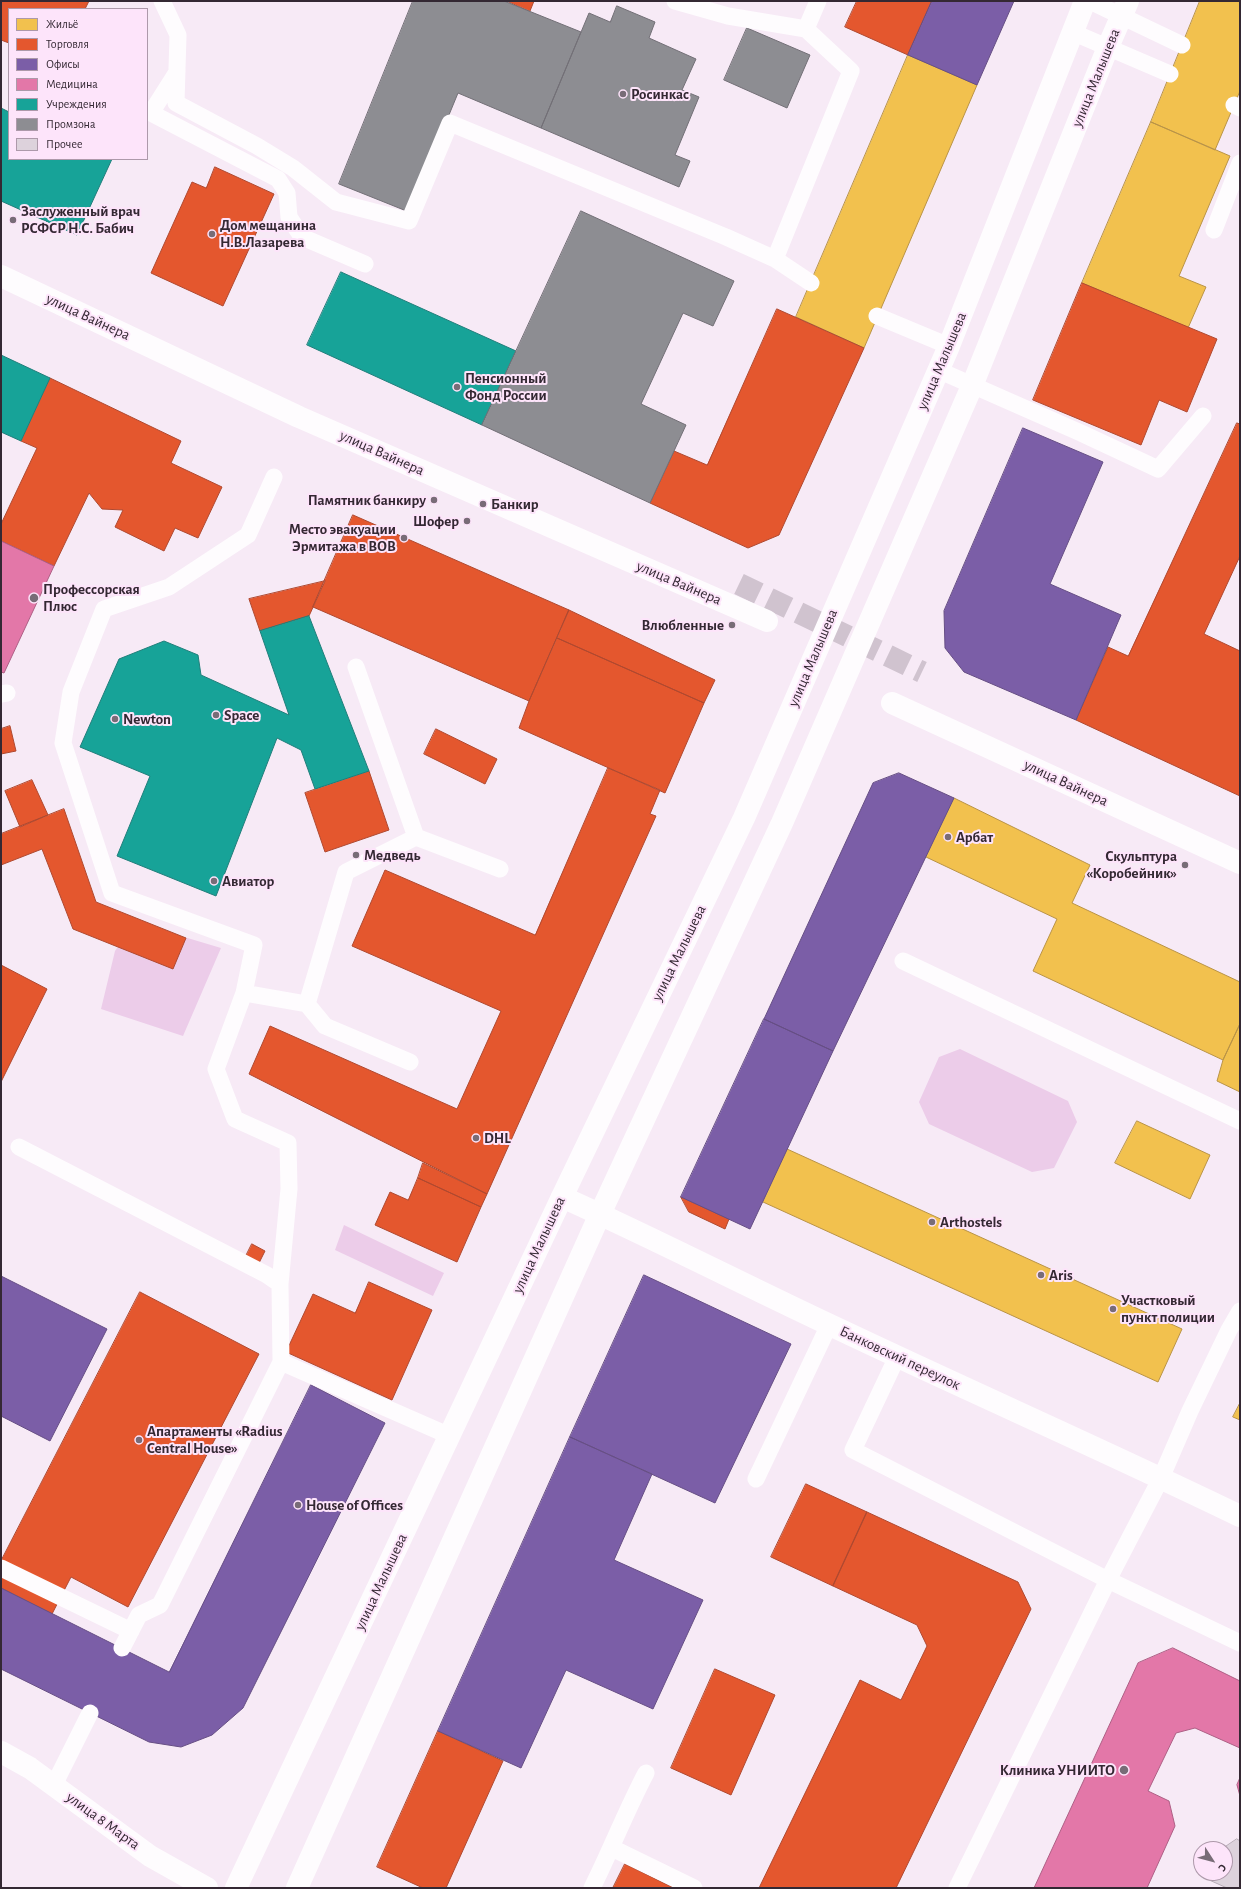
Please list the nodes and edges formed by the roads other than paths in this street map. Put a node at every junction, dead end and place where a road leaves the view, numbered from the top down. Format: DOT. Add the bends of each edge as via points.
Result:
graph roads {
  1 [pos="162,1"];
  2 [pos="674,1"];
  3 [pos="818,1"];
  4 [pos="1085,1"];
  5 [pos="1090,1"];
  6 [pos="1125,8"];
  7 [pos="806,29"];
  8 [pos="1072,32"];
  9 [pos="1182,45"];
  10 [pos="1108,47"];
  11 [pos="177,71"];
  12 [pos="1170,74"];
  13 [pos="149,114"];
  14 [pos="1240,163"];
  15 [pos="1214,230"];
  16 [pos="775,259"];
  17 [pos="365,264"];
  18 [pos="1,276"];
  19 [pos="811,283"];
  20 [pos="877,316"];
  21 [pos="949,346"];
  22 [pos="938,370"];
  23 [pos="972,386"];
  24 [pos="1203,416"];
  25 [pos="274,477"];
  26 [pos="767,621"];
  27 [pos="356,667"];
  28 [pos="892,703"];
  29 [pos="416,837"];
  30 [pos="1240,863"];
  31 [pos="500,869"];
  32 [pos="903,961"];
  33 [pos="244,993"];
  34 [pos="307,1004"];
  35 [pos="410,1062"];
  36 [pos="1240,1121"];
  37 [pos="19,1147"];
  38 [pos="562,1197"];
  39 [pos="600,1214"];
  40 [pos="280,1284"];
  41 [pos="1240,1311"];
  42 [pos="829,1325"];
  43 [pos="897,1357"];
  44 [pos="281,1362"];
  45 [pos="450,1436"];
  46 [pos="756,1478"];
  47 [pos="1161,1478"];
  48 [pos="1240,1516"];
  49 [pos="1,1568"];
  50 [pos="1108,1580"];
  51 [pos="131,1631"];
  52 [pos="1240,1643"];
  53 [pos="122,1648"];
  54 [pos="90,1713"];
  55 [pos="1,1752"];
  56 [pos="646,1773"];
  57 [pos="54,1785"];
  58 [pos="612,1848"];
  59 [pos="207,1888"];
  60 [pos="236,1888"];
  61 [pos="297,1888"];
  62 [pos="592,1888"];
  63 [pos="694,1888"];
  64 [pos="957,1888"];
  1 -- 11 [label="lane" via="178,35"];
  2 -- 7 [label="lane" via="728,16"];
  3 -- 7 [label="lane"];
  4 -- 8 [label="main road, улица Малышева"];
  5 -- 6 [label="lane"];
  6 -- 9 [label="lane"];
  6 -- 10 [label="main road, улица Малышева"];
  7 -- 16 [label="lane" via="851,71"];
  8 -- 10 [label="lane"];
  8 -- 21 [label="main road, улица Малышева"];
  10 -- 12 [label="lane"];
  10 -- 23 [label="main road, улица Малышева"];
  11 -- 13 [label="lane"];
  11 -- 16 [label="lane" via="176,103 258,146 293,168 336,202 409,221 450,123"];
  13 -- 17 [label="lane" via="278,179 288,193 289,217 302,237"];
  14 -- 15 [label="lane"];
  16 -- 19 [label="lane"];
  18 -- 26 [label="main road, улица Вайнера" via="299,416"];
  20 -- 21 [label="lane"];
  21 -- 22 [label="main road, улица Малышева"];
  22 -- 23 [label="lane"];
  22 -- 38 [label="main road, улица Малышева" via="744,818"];
  23 -- 24 [label="lane" via="1158,469"];
  23 -- 39 [label="main road, улица Малышева" via="782,823"];
  25 -- 33 [label="lane" via="248,535 169,587 104,609 71,692 63,743 112,893 255,940"];
  27 -- 29 [label="lane"];
  28 -- 30 [label="main road, улица Вайнера"];
  29 -- 31 [label="lane"];
  29 -- 34 [label="lane" via="346,872"];
  32 -- 36 [label="lane"];
  33 -- 34 [label="lane"];
  33 -- 40 [label="lane" via="216,1069 235,1119 288,1143 289,1189"];
  34 -- 35 [label="lane" via="325,1026"];
  37 -- 40 [label="lane"];
  38 -- 39 [label="main road, Банковский переулок"];
  38 -- 45 [label="main road, улица Малышева"];
  39 -- 42 [label="main road, Банковский переулок"];
  39 -- 61 [label="main road, улица Малышева"];
  40 -- 44 [label="lane"];
  41 -- 47 [label="lane" via="1190,1412"];
  42 -- 43 [label="main road, Банковский переулок"];
  42 -- 46 [label="lane"];
  43 -- 47 [label="main road, Банковский переулок"];
  43 -- 50 [label="lane" via="853,1450"];
  44 -- 45 [label="lane"];
  44 -- 51 [label="lane" via="160,1605 139,1615"];
  45 -- 60 [label="main road, улица Малышева"];
  47 -- 48 [label="main road, Банковский переулок"];
  47 -- 50 [label="lane"];
  49 -- 51 [label="lane"];
  50 -- 52 [label="lane"];
  50 -- 64 [label="lane"];
  51 -- 53 [label="lane"];
  54 -- 57 [label="lane"];
  55 -- 57 [label="main road, улица 8 Марта"];
  56 -- 58 [label="lane" via="624,1815"];
  57 -- 59 [label="main road, улица 8 Марта" via="150,1856"];
  58 -- 62 [label="lane"];
  58 -- 63 [label="lane"];
}
